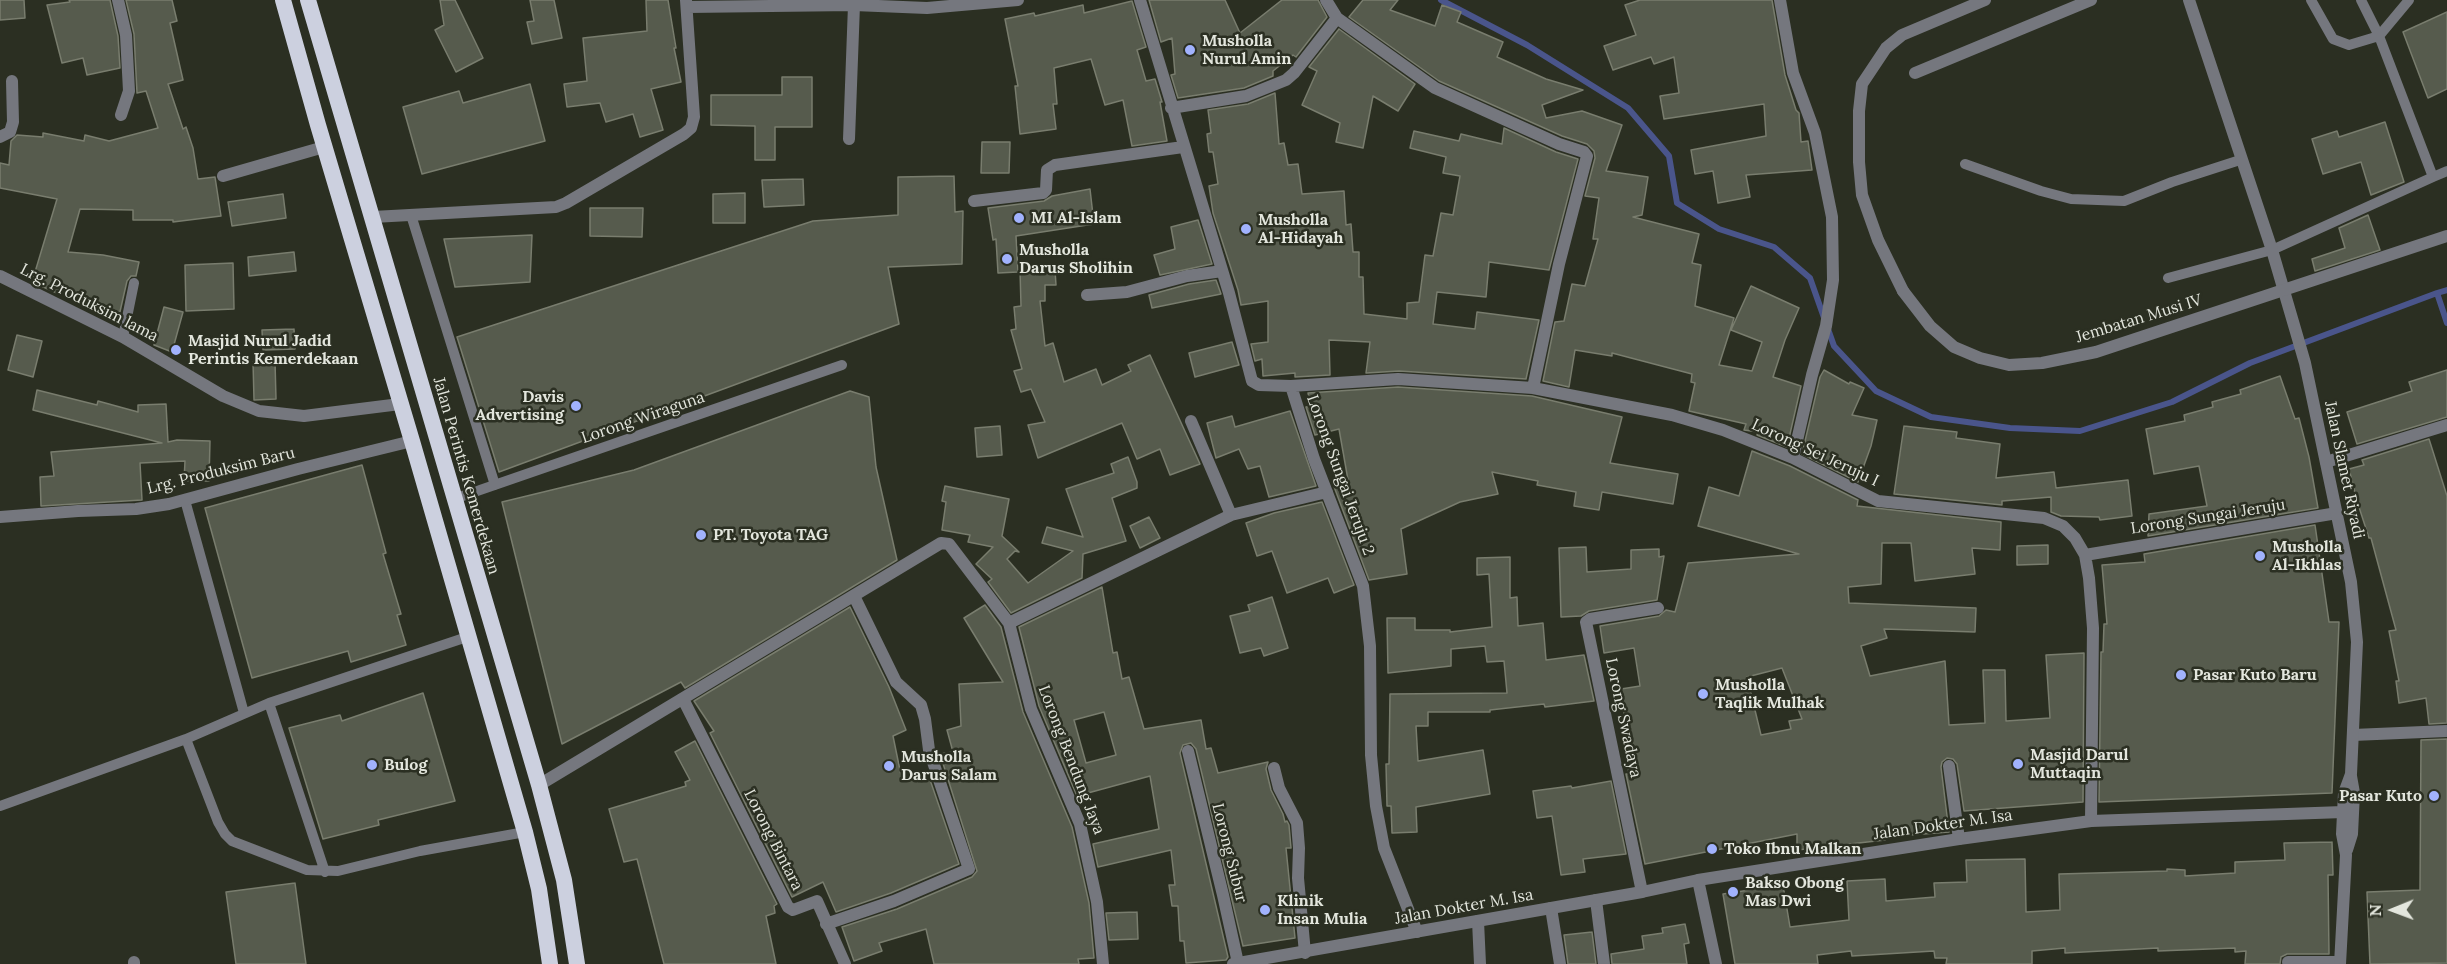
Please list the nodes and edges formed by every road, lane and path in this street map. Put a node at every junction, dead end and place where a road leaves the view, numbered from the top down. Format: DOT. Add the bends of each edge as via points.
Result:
graph roads {
  1 [pos="118,0"];
  2 [pos="283,0"];
  3 [pos="308,0"];
  4 [pos="1018,0"];
  5 [pos="1140,0"];
  6 [pos="1326,0"];
  7 [pos="1780,0"];
  8 [pos="1985,0"];
  9 [pos="2091,0"];
  10 [pos="2188,0"];
  11 [pos="2310,0"];
  12 [pos="2361,0"];
  13 [pos="2409,0"];
  14 [pos="765,3"];
  15 [pos="686,4"];
  16 [pos="934,4"];
  17 [pos="854,5"];
  18 [pos="1337,18"];
  19 [pos="2379,36"];
  20 [pos="1915,73"];
  21 [pos="12,81"];
  22 [pos="1171,108"];
  23 [pos="121,116"];
  24 [pos="0,137"];
  25 [pos="849,139"];
  26 [pos="324,147"];
  27 [pos="1183,147"];
  28 [pos="2240,160"];
  29 [pos="1965,164"];
  30 [pos="2447,171"];
  31 [pos="223,176"];
  32 [pos="2433,177"];
  33 [pos="974,201"];
  34 [pos="411,215"];
  35 [pos="373,217"];
  36 [pos="2447,236"];
  37 [pos="2272,250"];
  38 [pos="1222,271"];
  39 [pos="0,276"];
  40 [pos="2168,278"];
  41 [pos="134,283"];
  42 [pos="1087,296"];
  43 [pos="123,337"];
  44 [pos="842,365"];
  45 [pos="1291,386"];
  46 [pos="1533,388"];
  47 [pos="400,404"];
  48 [pos="1191,421"];
  49 [pos="2447,425"];
  50 [pos="412,441"];
  51 [pos="1793,458"];
  52 [pos="2326,462"];
  53 [pos="495,484"];
  54 [pos="1327,492"];
  55 [pos="454,499"];
  56 [pos="185,500"];
  57 [pos="2337,513"];
  58 [pos="1231,515"];
  59 [pos="0,517"];
  60 [pos="2085,555"];
  61 [pos="854,596"];
  62 [pos="1658,608"];
  63 [pos="1009,623"];
  64 [pos="467,637"];
  65 [pos="683,699"];
  66 [pos="269,703"];
  67 [pos="244,713"];
  68 [pos="2447,731"];
  69 [pos="2353,735"];
  70 [pos="186,739"];
  71 [pos="1188,751"];
  72 [pos="1948,766"];
  73 [pos="1274,768"];
  74 [pos="2350,774"];
  75 [pos="539,785"];
  76 [pos="0,806"];
  77 [pos="2343,812"];
  78 [pos="2091,821"];
  79 [pos="525,832"];
  80 [pos="1959,839"];
  81 [pos="2346,855"];
  82 [pos="325,872"];
  83 [pos="564,880"];
  84 [pos="1698,880"];
  85 [pos="539,889"];
  86 [pos="1642,892"];
  87 [pos="1596,900"];
  88 [pos="1551,908"];
  89 [pos="1478,921"];
  90 [pos="826,924"];
  91 [pos="1417,932"];
  92 [pos="1305,953"];
  93 [pos="1268,962"];
  94 [pos="2288,962"];
  95 [pos="2340,963"];
  96 [pos="550,964"];
  97 [pos="577,964"];
  98 [pos="845,964"];
  99 [pos="1102,964"];
  100 [pos="1235,964"];
  101 [pos="1480,964"];
  102 [pos="1560,964"];
  103 [pos="1604,964"];
  104 [pos="1716,964"];
  1 -- 23 [label="street" via="126,35 129,91"];
  2 -- 26 [label="highway"];
  3 -- 35 [label="highway, Jalan Perintis Kemerdekaan"];
  4 -- 16 [label="street"];
  5 -- 22 [label="street, Lorong Sungai Jeruju 2"];
  6 -- 18 [label="street"];
  7 -- 51 [label="street" via="1793,73 1815,133 1832,217 1833,280 1826,326"];
  8 -- 36 [label="street, Jembatan Musi IV, bridge" via="1902,35 1886,48 1862,84 1859,111 1862,195 1878,240 1903,291 1930,326 1954,347 2009,365 2096,352"];
  9 -- 20 [label="street"];
  10 -- 28 [label="street, Jalan Slamet Riyadi"];
  11 -- 19 [label="lane" via="2333,39 2349,45"];
  12 -- 19 [label="lane"];
  13 -- 19 [label="lane"];
  14 -- 15 [label="street"];
  14 -- 17 [label="street"];
  15 -- 34 [label="street" via="694,117 684,134 556,207"];
  16 -- 17 [label="street"];
  17 -- 25 [label="street"];
  18 -- 22 [label="street" via="1286,80 1246,96"];
  18 -- 46 [label="street" via="1435,88 1587,156"];
  19 -- 32 [label="lane"];
  21 -- 24 [label="street" via="13,122 10,132"];
  22 -- 27 [label="street, Lorong Sungai Jeruju 2"];
  26 -- 31 [label="street"];
  26 -- 47 [label="highway"];
  27 -- 33 [label="street" via="1055,165 1047,170 1043,193"];
  27 -- 38 [label="street, Lorong Sungai Jeruju 2"];
  28 -- 29 [label="lane" via="2124,201 2072,199"];
  28 -- 37 [label="street, Jalan Slamet Riyadi"];
  30 -- 32 [label="lane"];
  32 -- 37 [label="lane"];
  34 -- 35 [label="street"];
  34 -- 53 [label="lane"];
  35 -- 55 [label="highway, Jalan Perintis Kemerdekaan"];
  37 -- 40 [label="lane"];
  37 -- 52 [label="street, Jalan Slamet Riyadi" via="2305,363"];
  38 -- 42 [label="street" via="1127,292"];
  38 -- 45 [label="street, Lorong Sungai Jeruju 2" via="1250,377 1259,385"];
  39 -- 43 [label="street, Lrg. Produksim lama"];
  41 -- 43 [label="lane"];
  43 -- 47 [label="street, Lrg. Produksim lama" via="223,396 259,411 304,416"];
  44 -- 53 [label="lane, Lorong Wiraguna"];
  45 -- 46 [label="street, Lorong Sei Jeruju I" via="1398,379"];
  45 -- 54 [label="street, Lorong Sungai Jeruju 2"];
  46 -- 51 [label="street, Lorong Sei Jeruju I" via="1672,415"];
  47 -- 50 [label="highway"];
  48 -- 58 [label="street"];
  49 -- 52 [label="street"];
  50 -- 56 [label="street, Lrg. Produksim Baru"];
  50 -- 64 [label="highway"];
  51 -- 60 [label="street, Lorong Sei Jeruju I" via="1878,501 2044,518 2063,526"];
  52 -- 57 [label="street, Jalan Slamet Riyadi"];
  53 -- 55 [label="lane, Lorong Wiraguna"];
  54 -- 58 [label="street"];
  54 -- 91 [label="street, Lorong Sungai Jeruju 2" via="1363,586 1370,646 1371,755 1376,806 1384,848"];
  55 -- 75 [label="highway, Jalan Perintis Kemerdekaan"];
  56 -- 59 [label="street, Lrg. Produksim Baru" via="136,509"];
  56 -- 67 [label="lane"];
  57 -- 60 [label="street, Lorong Sungai Jeruju"];
  57 -- 69 [label="street, Jalan Slamet Riyadi" via="2356,617"];
  58 -- 63 [label="street"];
  60 -- 78 [label="street, Lorong Sei Jeruju I" via="2093,628"];
  61 -- 63 [label="street, Lorong Bendung Jaya" via="941,543 949,544"];
  61 -- 65 [label="street, Lorong Bendung Jaya"];
  61 -- 90 [label="street" via="896,682 921,705 929,750 969,869"];
  62 -- 86 [label="street, Lorong Swadaya" via="1586,622"];
  63 -- 99 [label="street, Lorong Bendung Jaya" via="1031,709 1080,824 1097,902"];
  64 -- 66 [label="lane"];
  64 -- 79 [label="highway"];
  65 -- 75 [label="street, Lorong Bendung Jaya"];
  65 -- 90 [label="street, Lorong Bintara" via="788,907 793,910 817,901"];
  66 -- 67 [label="lane"];
  66 -- 82 [label="lane"];
  67 -- 70 [label="lane"];
  68 -- 69 [label="street"];
  69 -- 74 [label="street, Jalan Slamet Riyadi"];
  70 -- 76 [label="lane"];
  70 -- 82 [label="lane" via="218,822 232,841 307,870"];
  71 -- 100 [label="street, Lorong Subur" via="1223,895"];
  72 -- 80 [label="street"];
  73 -- 92 [label="street" via="1279,788 1297,823"];
  74 -- 77 [label="street, Jalan Slamet Riyadi"];
  74 -- 81 [label="street" via="2354,793 2352,834"];
  75 -- 83 [label="highway, Jalan Perintis Kemerdekaan"];
  77 -- 78 [label="street, Jalan Dokter M. Isa"];
  77 -- 81 [label="street, Jalan Slamet Riyadi"];
  78 -- 80 [label="street, Jalan Dokter M. Isa"];
  79 -- 82 [label="lane"];
  79 -- 85 [label="highway"];
  80 -- 84 [label="street, Jalan Dokter M. Isa"];
  81 -- 95 [label="street, Jalan Slamet Riyadi"];
  83 -- 85 [label="highway"];
  83 -- 97 [label="highway, Jalan Perintis Kemerdekaan"];
  84 -- 86 [label="street, Jalan Dokter M. Isa"];
  84 -- 104 [label="street"];
  85 -- 96 [label="highway"];
  86 -- 87 [label="street, Jalan Dokter M. Isa"];
  87 -- 88 [label="street, Jalan Dokter M. Isa"];
  87 -- 103 [label="street"];
  88 -- 89 [label="street, Jalan Dokter M. Isa"];
  88 -- 102 [label="street"];
  89 -- 91 [label="street, Jalan Dokter M. Isa"];
  89 -- 101 [label="street"];
  90 -- 98 [label="street, Lorong Bintara"];
  91 -- 92 [label="street, Jalan Dokter M. Isa"];
  92 -- 93 [label="street, Jalan Dokter M. Isa"];
  93 -- 100 [label="street, Jalan Dokter M. Isa"];
  94 -- 95 [label="street"];
}
